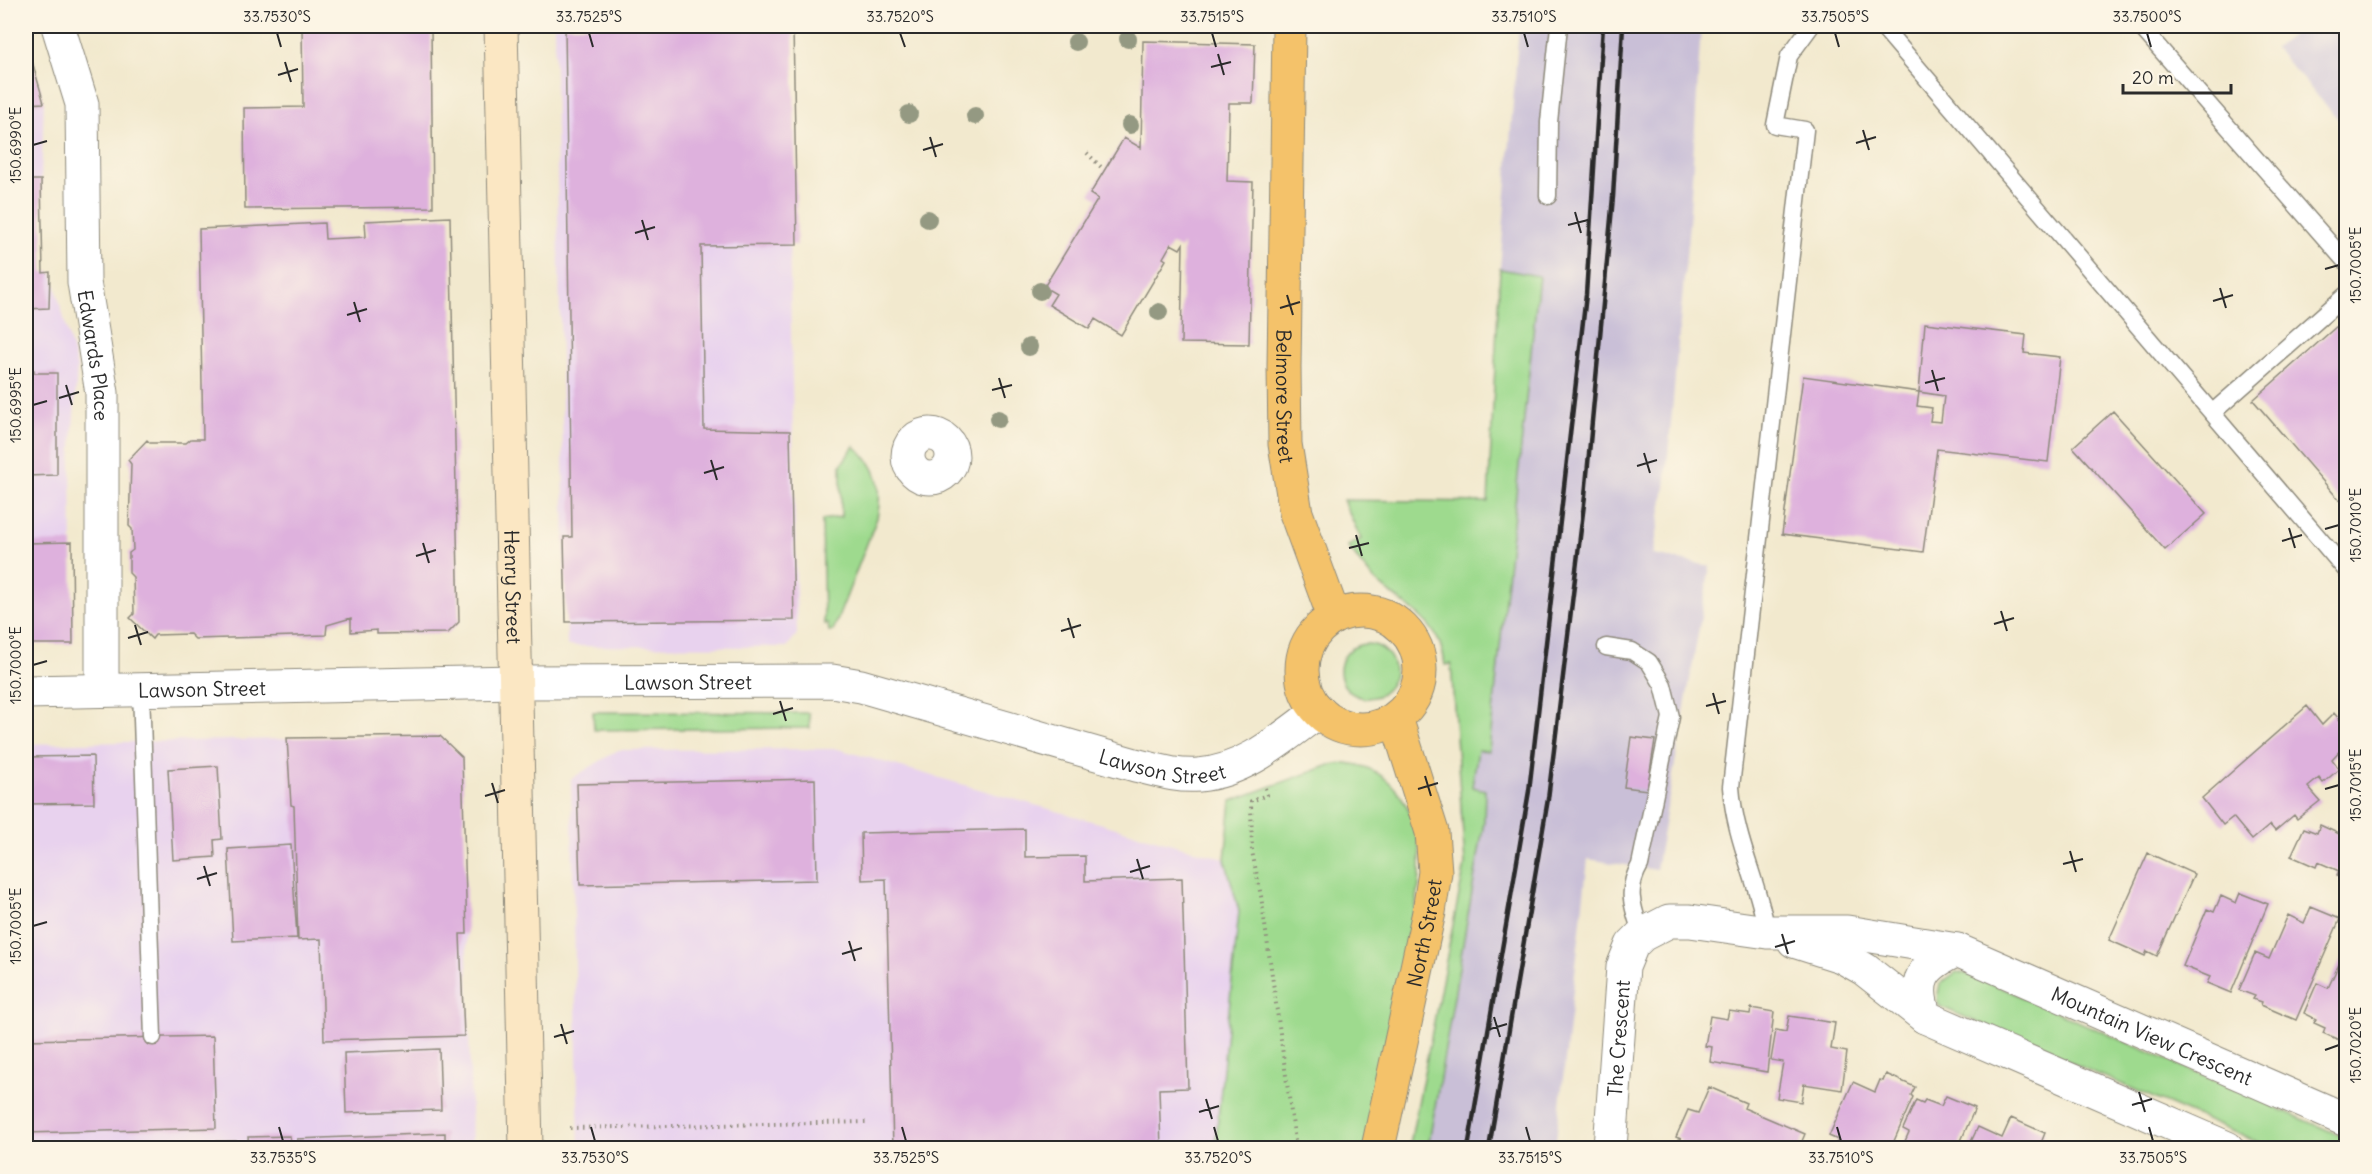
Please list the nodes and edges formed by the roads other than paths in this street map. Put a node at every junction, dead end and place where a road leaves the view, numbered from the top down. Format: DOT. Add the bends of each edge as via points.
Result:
graph roads {
  1 [pos="58,26"];
  2 [pos="501,26"];
  3 [pos="1289,26"];
  4 [pos="1559,26"];
  5 [pos="1811,26"];
  6 [pos="1882,26"];
  7 [pos="2140,26"];
  8 [pos="1548,196"];
  9 [pos="2346,262"];
  10 [pos="2346,295"];
  11 [pos="2212,413"];
  12 [pos="2346,570"];
  13 [pos="1334,617"];
  14 [pos="1606,647"];
  15 [pos="516,682"];
  16 [pos="102,690"];
  17 [pos="141,690"];
  18 [pos="26,692"];
  19 [pos="1319,711"];
  20 [pos="1396,718"];
  21 [pos="1767,932"];
  22 [pos="1642,934"];
  23 [pos="1957,950"];
  24 [pos="1925,1017"];
  25 [pos="153,1037"];
  26 [pos="2346,1120"];
  27 [pos="526,1149"];
  28 [pos="1378,1149"];
  29 [pos="1610,1149"];
  30 [pos="2227,1149"];
  1 -- 16 [label="street, Edwards Place" via="82,104 84,282 102,393"];
  2 -- 15 [label="main road, Henry Street"];
  3 -- 13 [label="highway, Belmore Street" via="1285,444 1296,513"];
  4 -- 8 [label="lane" via="1549,122"];
  5 -- 21 [label="lane" via="1789,56 1774,126 1805,130 1731,787 1735,828"];
  6 -- 11 [label="lane"];
  7 -- 9 [label="lane"];
  10 -- 11 [label="lane"];
  11 -- 12 [label="lane"];
  13 -- 19 [label="highway" via="1309,643 1303,660 1303,678"];
  13 -- 20 [label="highway" via="1353,611 1372,612 1390,618 1406,631 1420,666 1418,686 1410,704"];
  14 -- 22 [label="lane" via="1632,651 1649,662 1663,685 1671,717 1640,865 1631,880 1632,904"];
  15 -- 17 [label="street, Lawson Street"];
  15 -- 19 [label="street, Lawson Street" via="847,682 1073,749 1169,773 1198,775 1231,768 1262,753"];
  15 -- 27 [label="main road, Henry Street"];
  16 -- 17 [label="street, Lawson Street"];
  16 -- 18 [label="street, Lawson Street"];
  17 -- 25 [label="lane"];
  19 -- 20 [label="highway" via="1332,721 1365,729"];
  20 -- 28 [label="highway, North Street" via="1432,832 1435,872"];
  21 -- 22 [label="street, Mountain View Crescent" via="1669,921"];
  21 -- 23 [label="street, Mountain View Crescent" via="1847,932"];
  21 -- 24 [label="street, Mountain View Crescent" via="1840,956 1889,986"];
  22 -- 29 [label="street, The Crescent" via="1632,945 1623,968"];
  23 -- 24 [label="street" via="1930,964 1922,975 1919,987"];
  23 -- 26 [label="street, Mountain View Crescent"];
  24 -- 30 [label="street, Mountain View Crescent"];
}
